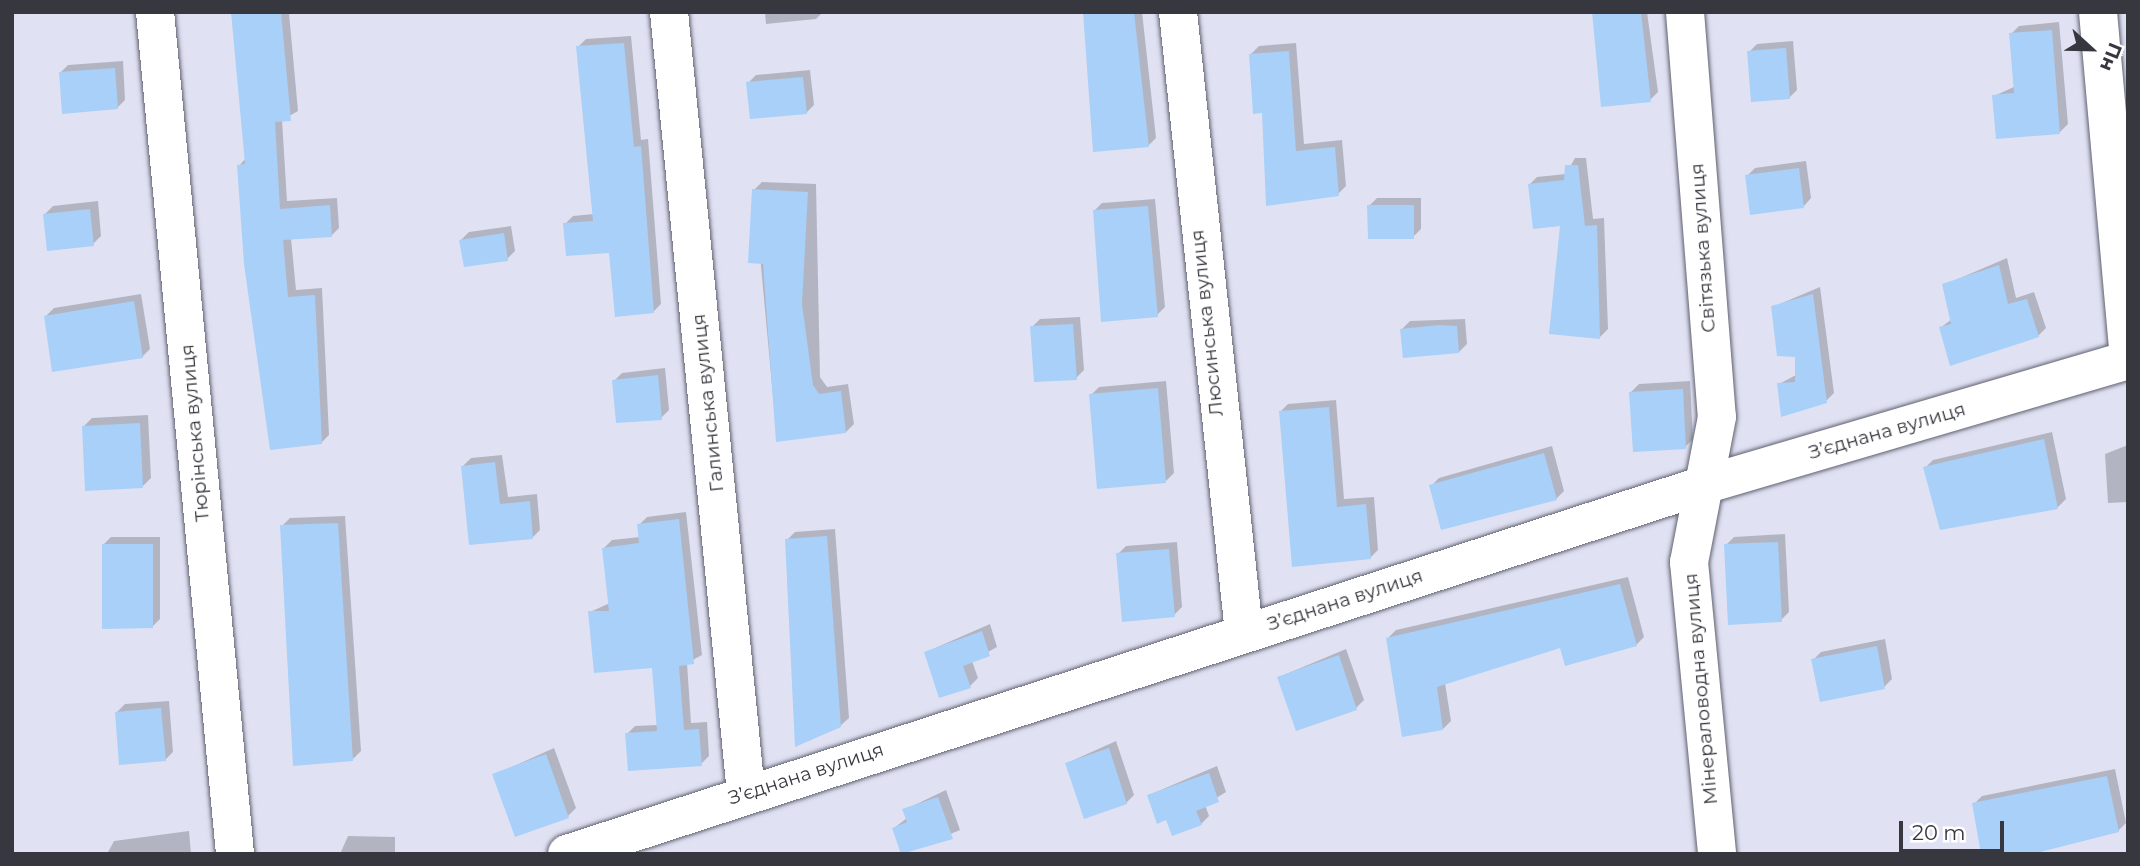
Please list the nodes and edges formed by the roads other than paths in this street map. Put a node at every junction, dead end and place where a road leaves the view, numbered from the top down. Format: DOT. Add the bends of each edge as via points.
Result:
graph roads {
  1 [pos="155,12"];
  2 [pos="669,12"];
  3 [pos="1178,12"];
  4 [pos="1685,12"];
  5 [pos="2098,12"];
  6 [pos="2128,346"];
  7 [pos="2128,360"];
  8 [pos="1707,484"];
  9 [pos="1244,633"];
  10 [pos="746,793"];
  11 [pos="235,854"];
  12 [pos="567,854"];
  13 [pos="1717,854"];
  1 -- 11 [label="street, Тюрінська вулиця"];
  2 -- 10 [label="street, Галинська вулиця"];
  3 -- 9 [label="street, Люсинська вулиця"];
  4 -- 8 [label="street, Світязька вулиця" via="1717,417"];
  5 -- 6 [label="street"];
  7 -- 8 [label="street, З’єднана вулиця"];
  8 -- 9 [label="street, З’єднана вулиця"];
  8 -- 13 [label="street, Мінераловодна вулиця" via="1689,562"];
  9 -- 10 [label="street, З’єднана вулиця"];
  10 -- 12 [label="street, З’єднана вулиця"];
}
